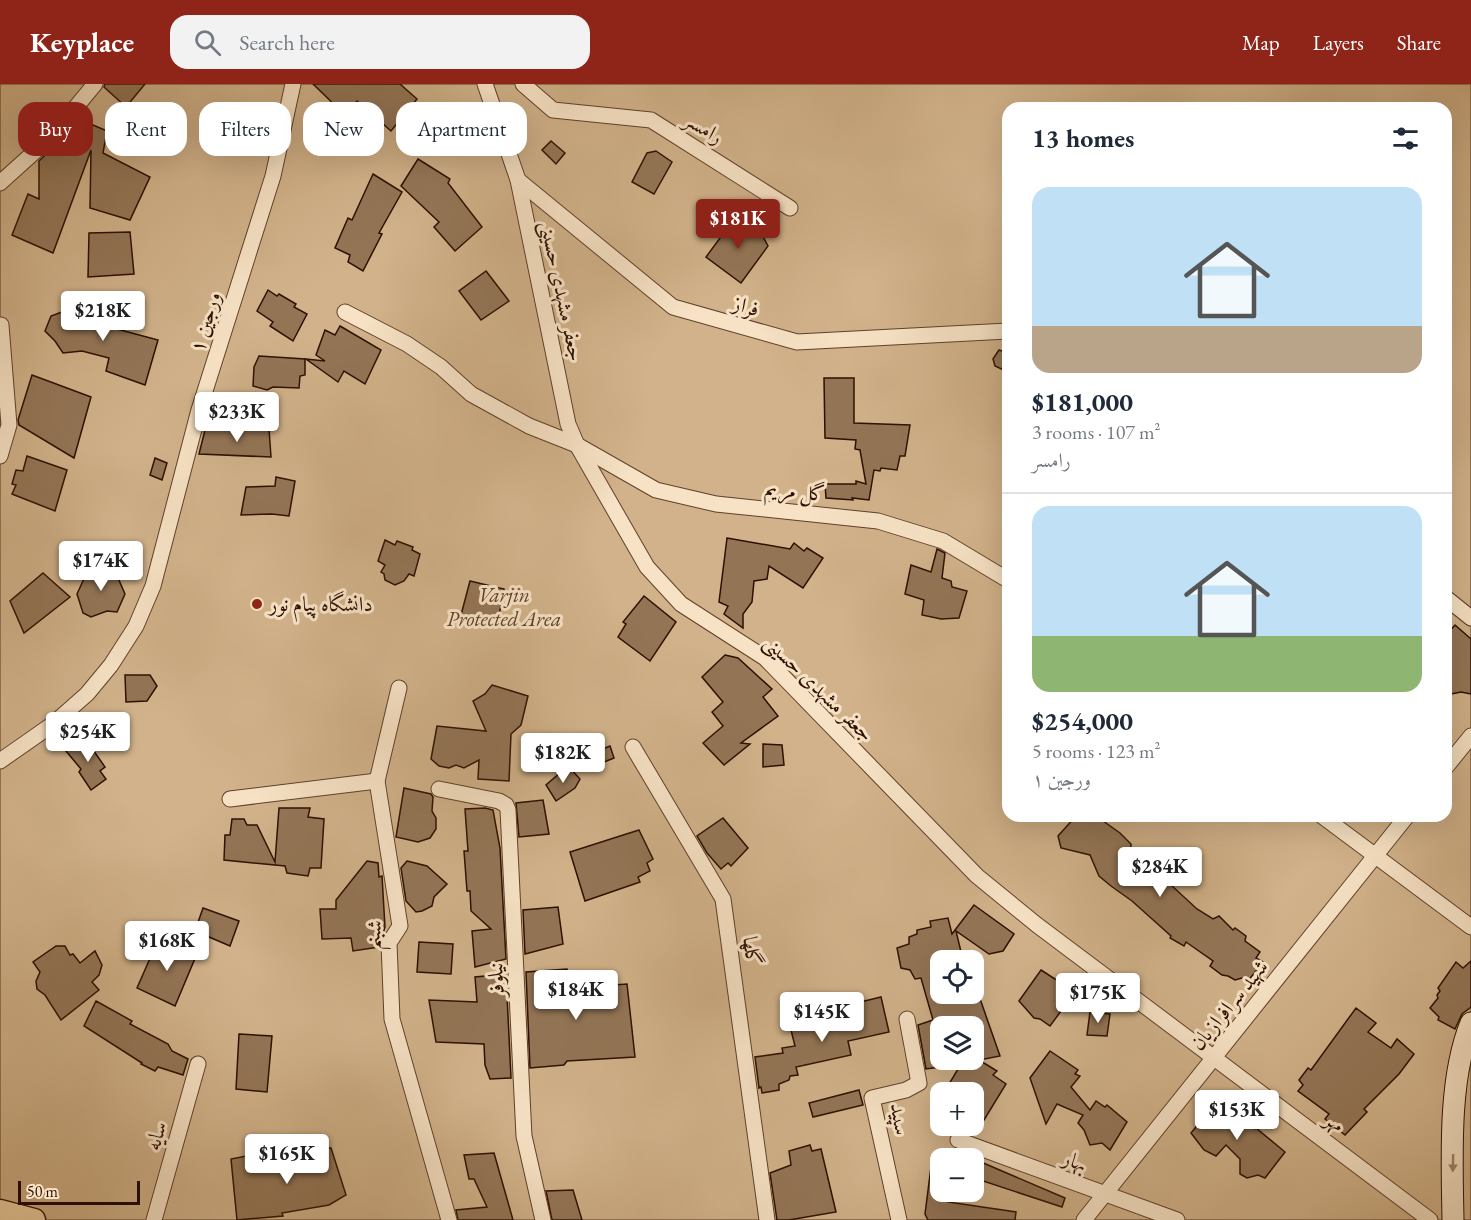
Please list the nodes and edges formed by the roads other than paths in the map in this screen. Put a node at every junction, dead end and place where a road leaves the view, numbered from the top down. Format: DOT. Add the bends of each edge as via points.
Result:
graph roads {
  1 [pos="95,84"];
  2 [pos="293,84"];
  3 [pos="485,84"];
  4 [pos="523,84"];
  5 [pos="518,180"];
  6 [pos="0,183"];
  7 [pos="790,208"];
  8 [pos="345,312"];
  9 [pos="1,325"];
  10 [pos="1002,331"];
  11 [pos="577,445"];
  12 [pos="0,456"];
  13 [pos="1002,576"];
  14 [pos="1452,603"];
  15 [pos="1471,618"];
  16 [pos="399,688"];
  17 [pos="1471,736"];
  18 [pos="633,747"];
  19 [pos="1452,760"];
  20 [pos="0,761"];
  21 [pos="377,782"];
  22 [pos="439,789"];
  23 [pos="230,799"];
  24 [pos="1330,822"];
  25 [pos="1402,822"];
  26 [pos="1375,856"];
  27 [pos="1471,927"];
  28 [pos="907,1018"];
  29 [pos="1471,1023"];
  30 [pos="1214,1057"];
  31 [pos="198,1064"];
  32 [pos="958,1140"];
  33 [pos="1104,1195"];
  34 [pos="0,1211"];
  35 [pos="34,1220"];
  36 [pos="154,1220"];
  37 [pos="449,1220"];
  38 [pos="543,1220"];
  39 [pos="767,1220"];
  40 [pos="899,1220"];
  41 [pos="1084,1220"];
  42 [pos="1177,1220"];
  43 [pos="1430,1220"];
  44 [pos="1453,1220"];
  1 -- 6 [label="street" via="51,137"];
  2 -- 20 [label="street, ورجین ۱" via="273,176 199,410 153,586 136,626 87,694 53,724"];
  3 -- 5 [label="street, جعفر مشهدی حسینی"];
  4 -- 7 [label="street, رامسر" via="553,110 651,120"];
  5 -- 10 [label="street, فراز" via="673,307 797,342"];
  5 -- 11 [label="street, جعفر مشهدی حسینی" via="568,424"];
  8 -- 11 [label="street, گل مریم" via="407,344 471,394 529,426"];
  9 -- 12 [label="street" via="9,425"];
  11 -- 13 [label="street, گل مریم" via="656,490 716,504 878,521 943,541"];
  11 -- 30 [label="street, جعفر مشهدی حسینی" via="647,567 681,604 765,658 977,876"];
  14 -- 15 [label="street"];
  16 -- 21 [label="street, شبنم"];
  17 -- 19 [label="street"];
  18 -- 39 [label="street, گلها" via="723,899"];
  21 -- 23 [label="street"];
  21 -- 37 [label="street, شبنم" via="400,926 389,943 392,1019"];
  22 -- 38 [label="street, نیلوفر" via="499,801 508,810 524,1136"];
  24 -- 26 [label="street"];
  25 -- 26 [label="street, شهید سرافرازیان"];
  26 -- 27 [label="street"];
  26 -- 30 [label="street, شهید سرافرازیان"];
  28 -- 40 [label="street, سپید" via="919,1083 872,1098"];
  29 -- 44 [label="street, one-way" via="1463,1041 1453,1108"];
  30 -- 33 [label="street, شهید سرافرازیان"];
  30 -- 43 [label="street, مهر"];
  31 -- 36 [label="street, سایه"];
  32 -- 33 [label="street, بهار"];
  33 -- 41 [label="street, شهید سرافرازیان"];
  33 -- 42 [label="street, بهار"];
  34 -- 35 [label="main road"];
}
